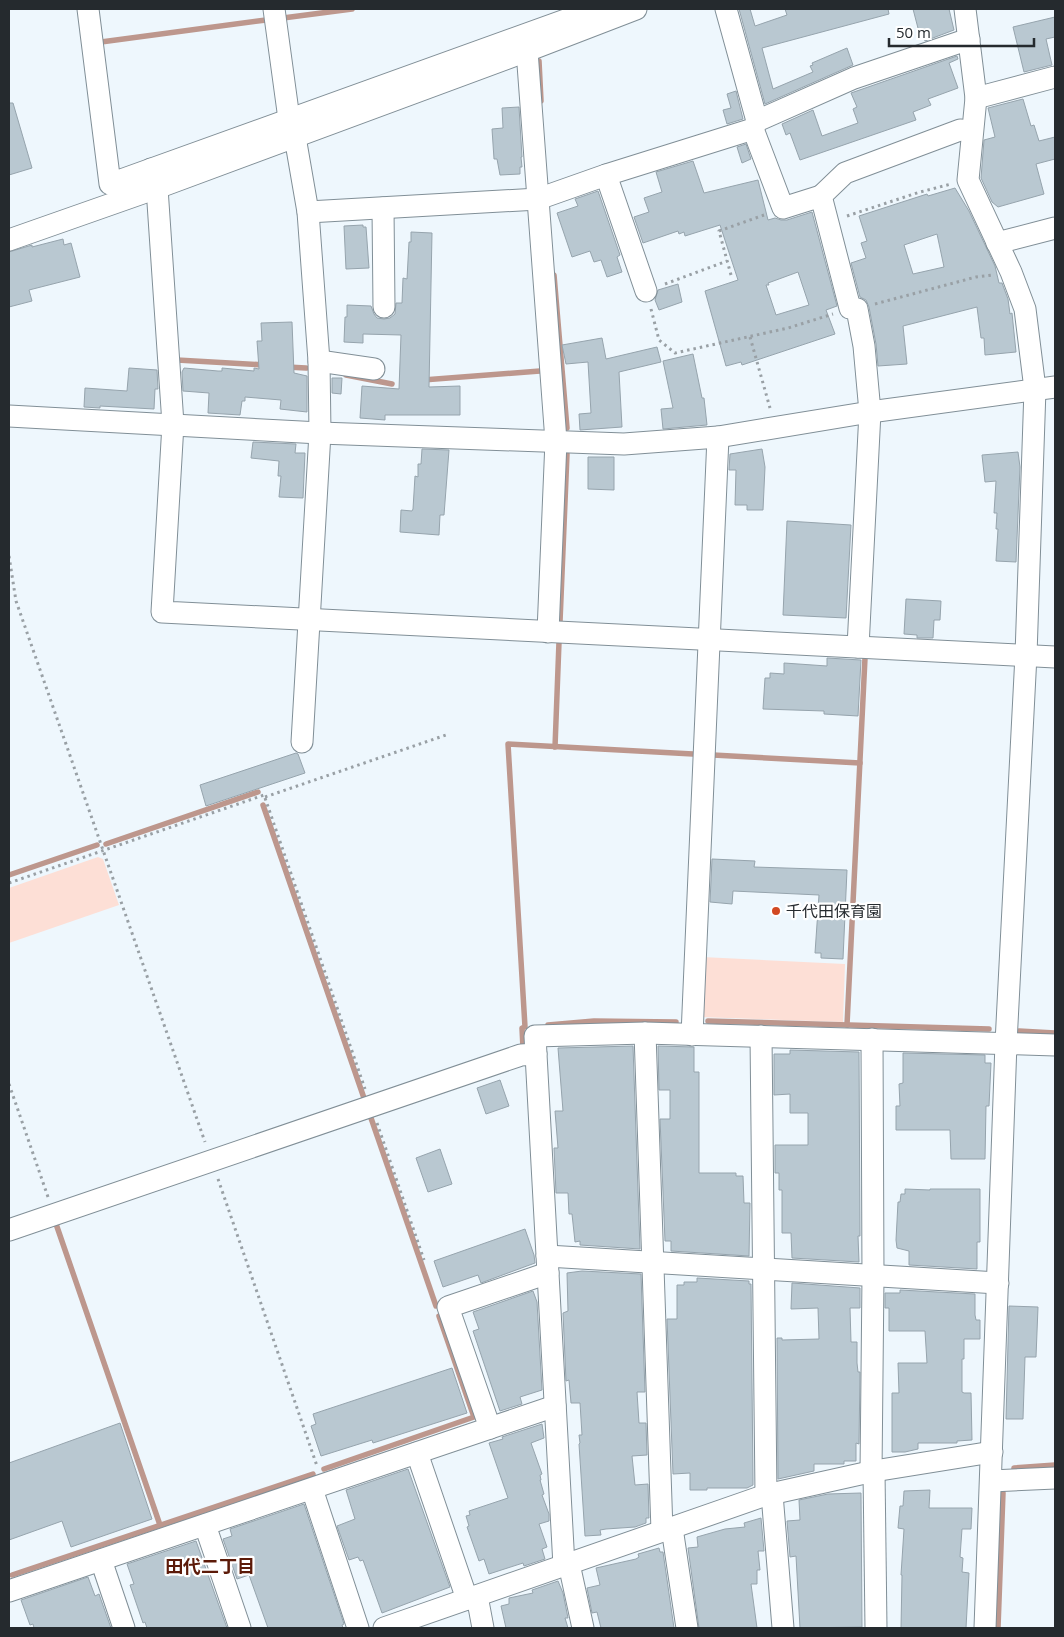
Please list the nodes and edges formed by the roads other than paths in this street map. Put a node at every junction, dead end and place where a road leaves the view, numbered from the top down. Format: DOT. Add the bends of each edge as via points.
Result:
graph roads {
  1 [pos="88,9"];
  2 [pos="274,9"];
  3 [pos="596,9"];
  4 [pos="636,9"];
  5 [pos="726,9"];
  6 [pos="965,9"];
  7 [pos="969,39"];
  8 [pos="525,43"];
  9 [pos="1055,78"];
  10 [pos="976,98"];
  11 [pos="755,125"];
  12 [pos="292,128"];
  13 [pos="972,131"];
  14 [pos="606,175"];
  15 [pos="154,179"];
  16 [pos="822,196"];
  17 [pos="538,200"];
  18 [pos="384,208"];
  19 [pos="308,212"];
  20 [pos="1055,228"];
  21 [pos="9,240"];
  22 [pos="997,243"];
  23 [pos="646,291"];
  24 [pos="384,307"];
  25 [pos="319,361"];
  26 [pos="374,369"];
  27 [pos="1045,388"];
  28 [pos="870,412"];
  29 [pos="9,416"];
  30 [pos="173,424"];
  31 [pos="320,432"];
  32 [pos="718,437"];
  33 [pos="556,441"];
  34 [pos="309,620"];
  35 [pos="548,632"];
  36 [pos="710,640"];
  37 [pos="858,647"];
  38 [pos="1026,655"];
  39 [pos="1055,657"];
  40 [pos="302,742"];
  41 [pos="644,1034"];
  42 [pos="692,1035"];
  43 [pos="761,1036"];
  44 [pos="872,1039"];
  45 [pos="1006,1043"];
  46 [pos="1055,1045"];
  47 [pos="536,1054"];
  48 [pos="9,1230"];
  49 [pos="653,1262"];
  50 [pos="547,1264"];
  51 [pos="763,1269"];
  52 [pos="873,1276"];
  53 [pos="998,1283"];
  54 [pos="555,1406"];
  55 [pos="490,1428"];
  56 [pos="992,1452"];
  57 [pos="417,1453"];
  58 [pos="872,1472"];
  59 [pos="1055,1478"];
  60 [pos="991,1481"];
  61 [pos="318,1487"];
  62 [pos="769,1494"];
  63 [pos="205,1525"];
  64 [pos="667,1530"];
  65 [pos="100,1560"];
  66 [pos="566,1565"];
  67 [pos="9,1590"];
  68 [pos="472,1597"];
  69 [pos="124,1628"];
  70 [pos="240,1628"];
  71 [pos="358,1628"];
  72 [pos="384,1628"];
  73 [pos="483,1628"];
  74 [pos="583,1628"];
  75 [pos="687,1628"];
  76 [pos="783,1628"];
  77 [pos="876,1628"];
  78 [pos="985,1628"];
  1 -- 15 [label="street" via="110,184"];
  2 -- 12 [label="street"];
  3 -- 8 [label="street"];
  4 -- 8 [label="street"];
  5 -- 11 [label="street"];
  6 -- 7 [label="street"];
  7 -- 10 [label="street"];
  7 -- 11 [label="street" via="854,78"];
  8 -- 12 [label="street"];
  8 -- 17 [label="street"];
  9 -- 10 [label="street"];
  10 -- 13 [label="street"];
  11 -- 14 [label="street"];
  11 -- 16 [label="street" via="783,208"];
  12 -- 15 [label="street"];
  12 -- 19 [label="street"];
  13 -- 16 [label="street" via="960,130 844,173"];
  13 -- 22 [label="street" via="968,180"];
  14 -- 17 [label="street"];
  14 -- 23 [label="street"];
  15 -- 21 [label="street"];
  15 -- 30 [label="street"];
  16 -- 28 [label="street" via="864,346"];
  17 -- 18 [label="street"];
  17 -- 33 [label="street"];
  18 -- 19 [label="street"];
  18 -- 24 [label="street"];
  19 -- 25 [label="street"];
  20 -- 22 [label="street"];
  22 -- 27 [label="street" via="1025,309"];
  25 -- 26 [label="street"];
  25 -- 31 [label="street"];
  27 -- 28 [label="street"];
  27 -- 38 [label="street"];
  28 -- 32 [label="street"];
  28 -- 37 [label="street"];
  29 -- 30 [label="street"];
  30 -- 31 [label="street"];
  30 -- 34 [label="street" via="162,612"];
  31 -- 33 [label="street"];
  31 -- 34 [label="street"];
  32 -- 33 [label="street" via="624,444"];
  32 -- 36 [label="street"];
  33 -- 35 [label="street"];
  34 -- 35 [label="street"];
  34 -- 40 [label="street"];
  35 -- 36 [label="street"];
  36 -- 37 [label="street"];
  36 -- 42 [label="street"];
  37 -- 38 [label="street"];
  38 -- 39 [label="street"];
  38 -- 45 [label="street"];
  41 -- 42 [label="street"];
  41 -- 47 [label="street" via="535,1036"];
  41 -- 49 [label="street"];
  42 -- 43 [label="street"];
  43 -- 44 [label="street"];
  43 -- 51 [label="street"];
  44 -- 45 [label="street"];
  44 -- 52 [label="street"];
  45 -- 46 [label="street"];
  45 -- 53 [label="street"];
  47 -- 48 [label="street" via="521,1054"];
  47 -- 50 [label="street"];
  49 -- 50 [label="street"];
  49 -- 51 [label="street"];
  49 -- 64 [label="street"];
  50 -- 54 [label="street"];
  50 -- 55 [label="street" via="448,1307"];
  51 -- 52 [label="street"];
  51 -- 62 [label="street"];
  52 -- 53 [label="street"];
  52 -- 58 [label="street"];
  53 -- 56 [label="street"];
  54 -- 55 [label="street"];
  54 -- 66 [label="street"];
  55 -- 57 [label="street"];
  56 -- 58 [label="street"];
  56 -- 60 [label="street"];
  57 -- 61 [label="street"];
  57 -- 68 [label="street"];
  58 -- 62 [label="street"];
  58 -- 77 [label="street"];
  59 -- 60 [label="street"];
  60 -- 78 [label="street"];
  61 -- 63 [label="street"];
  61 -- 71 [label="street"];
  62 -- 64 [label="street"];
  62 -- 76 [label="street"];
  63 -- 65 [label="street"];
  63 -- 70 [label="street"];
  64 -- 66 [label="street"];
  64 -- 75 [label="street"];
  65 -- 67 [label="street"];
  65 -- 69 [label="street"];
  66 -- 68 [label="street"];
  66 -- 74 [label="street"];
  68 -- 72 [label="street"];
  68 -- 73 [label="street"];
}
